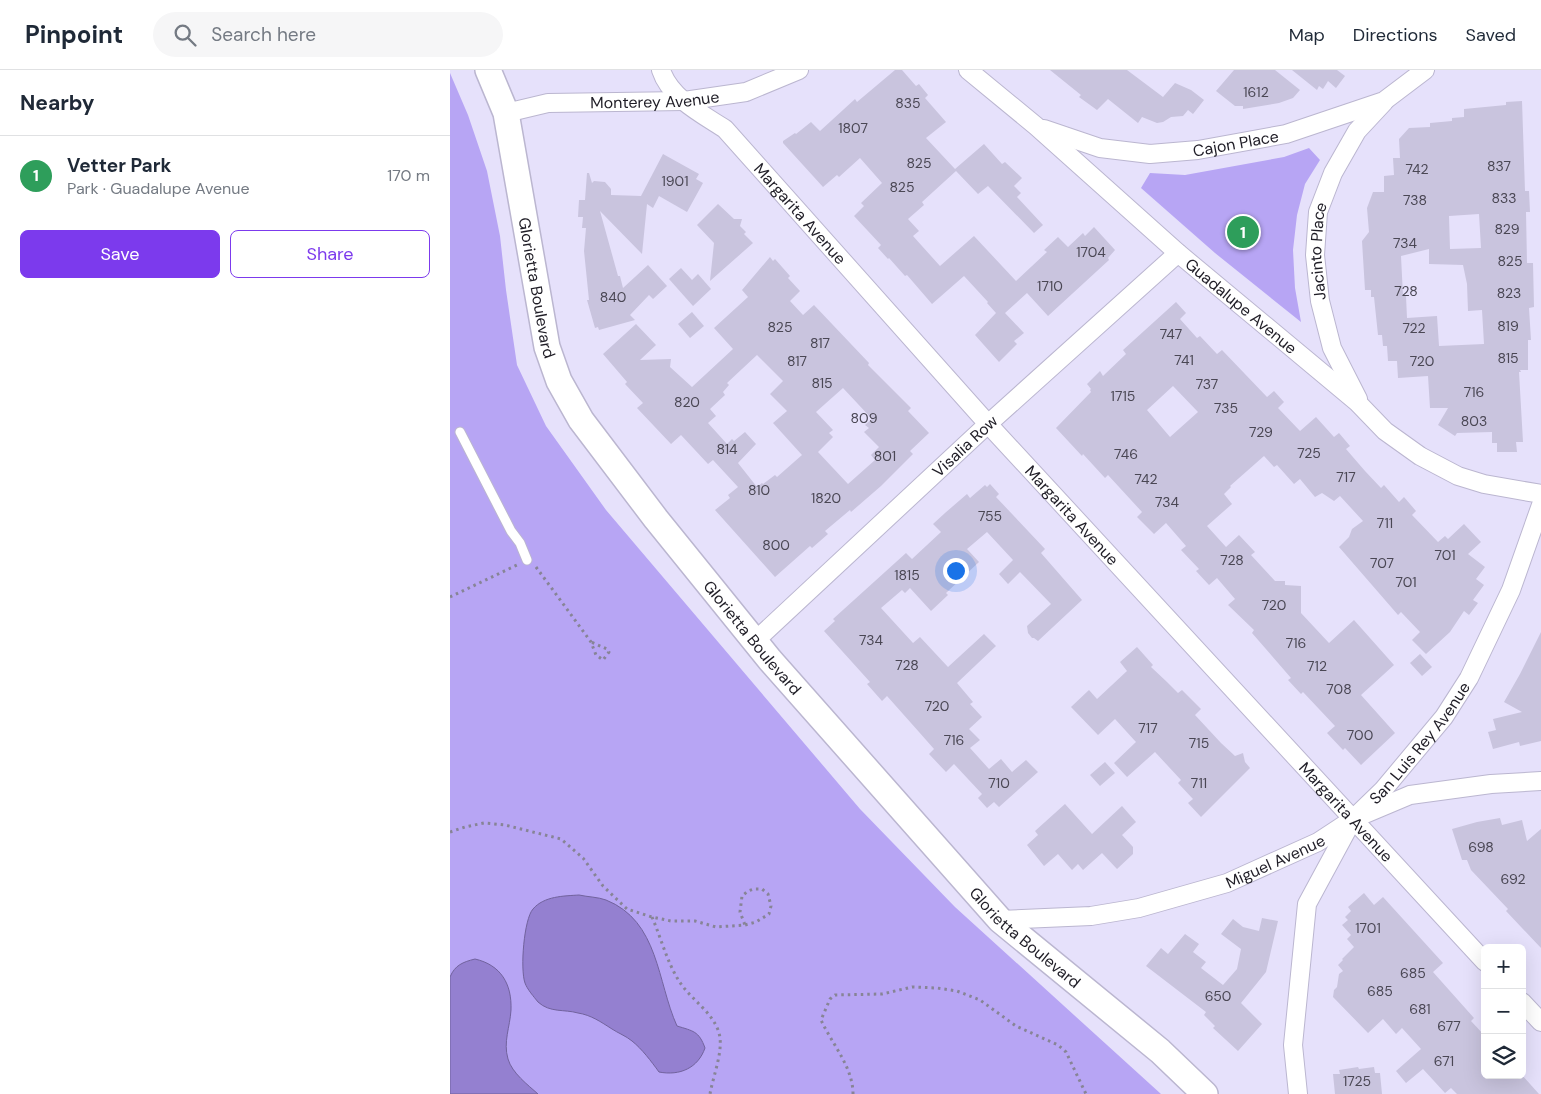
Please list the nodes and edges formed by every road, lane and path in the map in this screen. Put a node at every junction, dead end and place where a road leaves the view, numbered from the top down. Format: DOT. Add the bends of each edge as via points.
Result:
graph roads {
  1 [pos="488,70"];
  2 [pos="661,70"];
  3 [pos="799,70"];
  4 [pos="968,70"];
  5 [pos="1425,70"];
  6 [pos="684,101"];
  7 [pos="1384,101"];
  8 [pos="506,113"];
  9 [pos="1036,126"];
  10 [pos="1178,253"];
  11 [pos="988,424"];
  12 [pos="460,432"];
  13 [pos="1385,432"];
  14 [pos="1541,494"];
  15 [pos="1541,505"];
  16 [pos="527,560"];
  17 [pos="450,597"];
  18 [pos="591,642"];
  19 [pos="754,642"];
  20 [pos="1541,781"];
  21 [pos="1353,819"];
  22 [pos="450,832"];
  23 [pos="652,917"];
  24 [pos="1000,920"];
  25 [pos="745,926"];
  26 [pos="1481,958"];
  27 [pos="1526,1006"];
  28 [pos="1541,1022"];
  29 [pos="710,1094"];
  30 [pos="853,1094"];
  31 [pos="1086,1094"];
  32 [pos="1205,1094"];
  33 [pos="1298,1094"];
  1 -- 8 [label="street, Glorietta Boulevard"];
  2 -- 6 [label="street, Margarita Avenue" via="664,80"];
  3 -- 6 [label="street, Monterey Avenue" via="746,92"];
  4 -- 9 [label="street, Guadalupe Avenue"];
  5 -- 7 [label="street, Cajon Place"];
  6 -- 8 [label="street, Monterey Avenue" via="548,103"];
  6 -- 11 [label="street, Margarita Avenue" via="725,129"];
  7 -- 9 [label="street, Cajon Place" via="1286,134 1198,150 1150,154 1100,148"];
  7 -- 13 [label="street, Jacinto Place" via="1357,131 1333,173 1318,212 1315,255 1320,301 1332,348 1357,398"];
  8 -- 19 [label="street, Glorietta Boulevard" via="540,314 559,381 587,428"];
  9 -- 10 [label="street, Guadalupe Avenue"];
  10 -- 11 [label="street, Visalia Row"];
  10 -- 13 [label="street, Guadalupe Avenue" via="1357,402"];
  11 -- 19 [label="street, Visalia Row"];
  11 -- 21 [label="street, Margarita Avenue"];
  12 -- 16 [label="lane"];
  13 -- 14 [label="street, Guadalupe Avenue" via="1458,476"];
  15 -- 21 [label="street, San Luis Rey Avenue" via="1511,590 1469,678 1438,724 1383,790"];
  16 -- 17 [label="path"];
  16 -- 18 [label="path" via="539,570"];
  18 -- 18 [label="path" via="607,648 609,652 603,660 596,655"];
  19 -- 24 [label="street, Glorietta Boulevard"];
  20 -- 21 [label="street, Miguel Avenue" via="1410,795"];
  21 -- 24 [label="street, Miguel Avenue" via="1318,842 1218,885 1139,908 1091,916"];
  21 -- 26 [label="street, Margarita Avenue"];
  21 -- 33 [label="street, San Luis Rey Avenue" via="1307,904 1294,1045"];
  22 -- 23 [label="path" via="491,824 561,839 583,858 603,886 626,909"];
  23 -- 25 [label="path" via="695,921 716,927"];
  23 -- 29 [label="path" via="678,979 694,1001 707,1011 720,1033 721,1045"];
  24 -- 32 [label="street, Glorietta Boulevard" via="1160,1051"];
  25 -- 25 [label="path" via="768,914 771,900 762,889 748,890 742,896 740,912"];
  27 -- 28 [label="street"];
  30 -- 31 [label="path" via="850,1075 821,1020 830,999 834,995 882,994 912,987 965,994 980,1000 1016,1026 1058,1045 1066,1052"];
}
